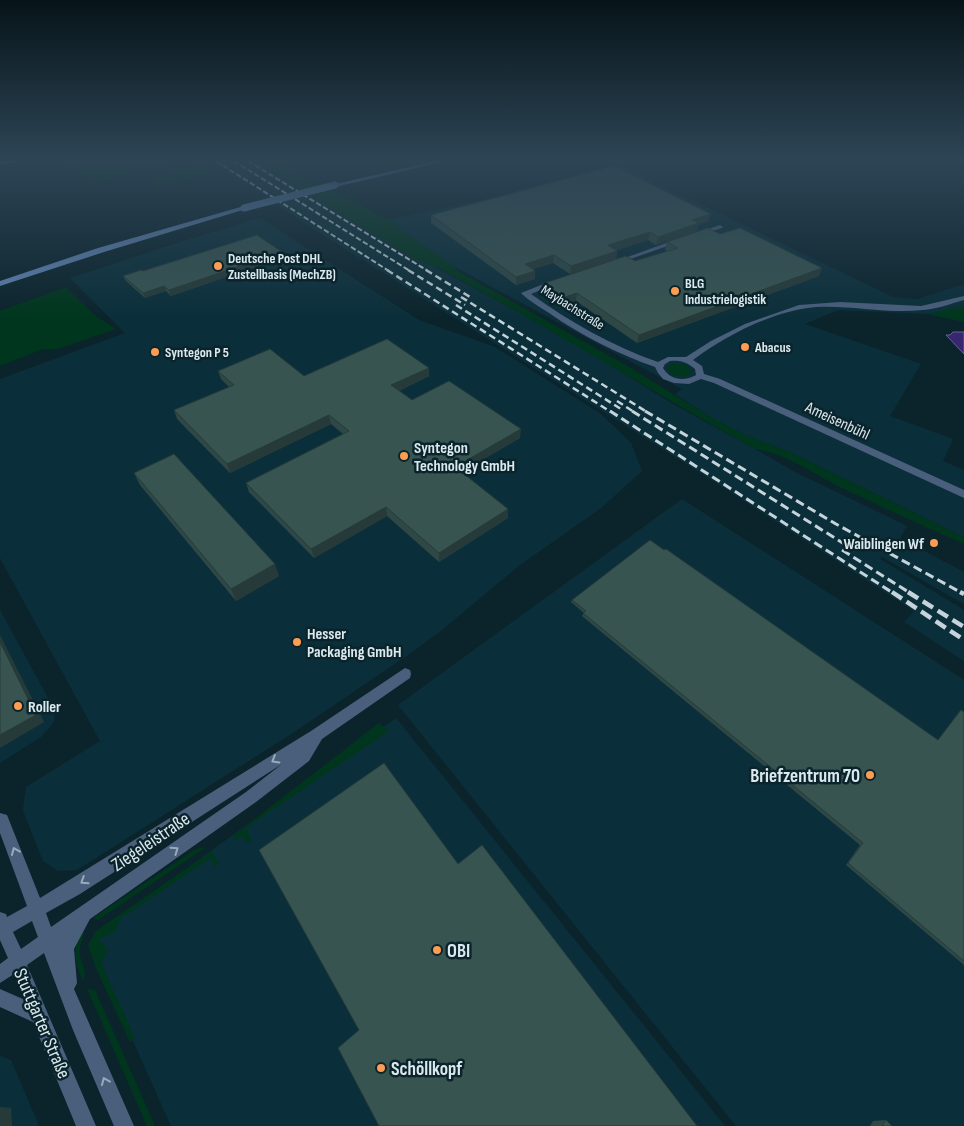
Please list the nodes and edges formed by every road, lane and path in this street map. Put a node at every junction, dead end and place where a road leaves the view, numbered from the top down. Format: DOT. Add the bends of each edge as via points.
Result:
graph roads {
  1 [pos="225,214"];
  2 [pos="720,227"];
  3 [pos="609,265"];
  4 [pos="562,280"];
  5 [pos="0,284"];
  6 [pos="964,298"];
  7 [pos="688,360"];
  8 [pos="659,365"];
  9 [pos="700,376"];
  10 [pos="964,494"];
  11 [pos="404,674"];
  12 [pos="316,735"];
  13 [pos="2,820"];
  14 [pos="36,911"];
  15 [pos="85,912"];
  16 [pos="1,926"];
  17 [pos="47,940"];
  18 [pos="17,962"];
  19 [pos="0,974"];
  20 [pos="0,998"];
  21 [pos="69,998"];
  22 [pos="39,1015"];
  23 [pos="86,1126"];
  24 [pos="124,1126"];
  1 -- 5 [label="main road, bridge"];
  2 -- 3 [label="street"];
  4 -- 8 [label="street, Maybachstraße" via="525,293 612,347"];
  6 -- 7 [label="street" via="921,308 826,304 800,307 726,335"];
  7 -- 8 [label="street" via="668,359"];
  7 -- 9 [label="street" via="699,368"];
  8 -- 9 [label="street" via="662,374 676,381 692,381"];
  9 -- 10 [label="street, Ameisenbühl"];
  11 -- 12 [label="street, Ziegeleistraße"];
  12 -- 14 [label="street, Ziegeleistraße, one-way"];
  15 -- 12 [label="street, Ziegeleistraße, one-way" via="251,797 304,756"];
  14 -- 13 [label="street, Stuttgarter Straße, one-way"];
  14 -- 16 [label="street, Ziegeleistraße"];
  14 -- 17 [label="street, Stuttgarter Straße"];
  15 -- 17 [label="street, Ziegeleistraße"];
  15 -- 21 [label="street, Stuttgarter Straße" via="65,948"];
  16 -- 18 [label="street, Stuttgarter Straße"];
  17 -- 18 [label="street, Ziegeleistraße"];
  17 -- 21 [label="street, Stuttgarter Straße"];
  18 -- 19 [label="street, Ziegeleistraße"];
  18 -- 22 [label="street, Stuttgarter Straße"];
  20 -- 22 [label="street"];
  24 -- 21 [label="street, Stuttgarter Straße, one-way"];
  22 -- 23 [label="street, Stuttgarter Straße"];
}
